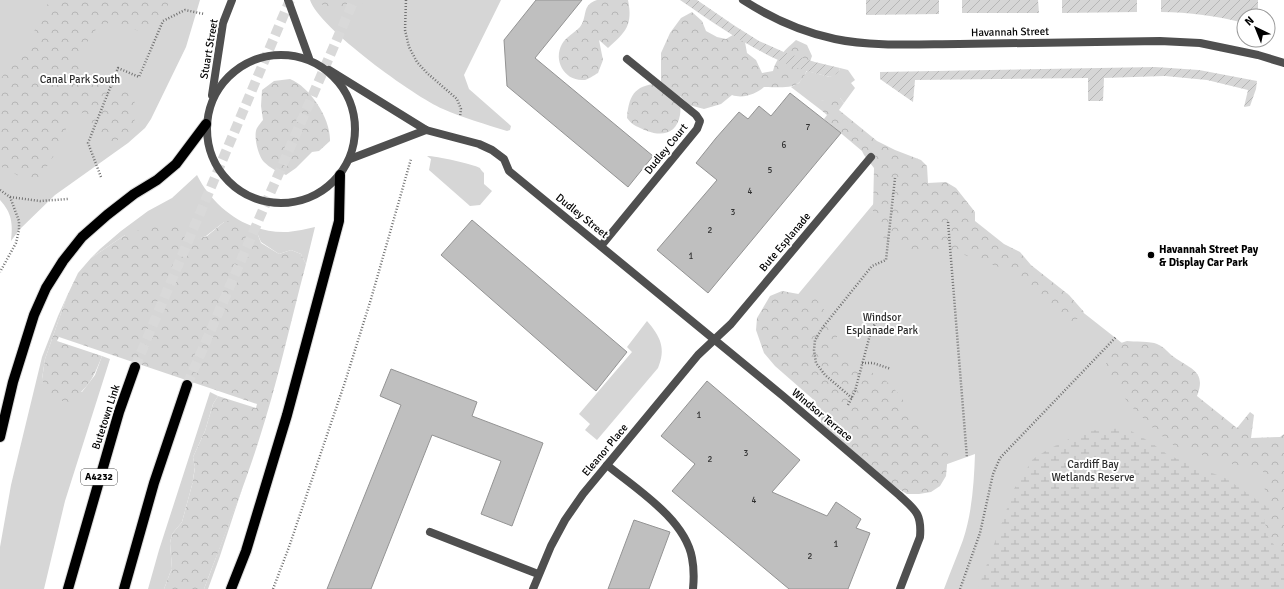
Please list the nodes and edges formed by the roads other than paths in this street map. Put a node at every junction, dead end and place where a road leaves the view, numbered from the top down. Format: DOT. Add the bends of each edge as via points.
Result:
graph roads {
  1 [pos="232,0"];
  2 [pos="288,0"];
  3 [pos="743,0"];
  4 [pos="309,58"];
  5 [pos="627,59"];
  6 [pos="1284,63"];
  7 [pos="329,70"];
  8 [pos="211,102"];
  9 [pos="206,124"];
  10 [pos="426,130"];
  11 [pos="870,157"];
  12 [pos="350,159"];
  13 [pos="340,175"];
  14 [pos="601,246"];
  15 [pos="715,339"];
  16 [pos="135,367"];
  17 [pos="187,385"];
  18 [pos="0,437"];
  19 [pos="606,465"];
  20 [pos="430,532"];
  21 [pos="538,574"];
  22 [pos="68,589"];
  23 [pos="124,589"];
  24 [pos="231,589"];
  25 [pos="533,589"];
  26 [pos="693,589"];
  27 [pos="900,589"];
  1 -- 8 [label="street, Stuart Street" via="223,23"];
  2 -- 4 [label="street"];
  3 -- 6 [label="street, Havannah Street" via="790,25 836,39 856,42 914,44 1160,41 1200,43 1251,53"];
  4 -- 7 [label="street, Dudley Street"];
  4 -- 8 [label="street" via="286,54 262,56 240,66 219,86"];
  5 -- 14 [label="street, Dudley Court" via="700,121 697,129"];
  7 -- 10 [label="street, Dudley Street"];
  7 -- 12 [label="street" via="344,87 355,110 356,135"];
  8 -- 9 [label="street"];
  9 -- 13 [label="street" via="209,149 220,171 236,189 257,200 280,204 303,200 324,191"];
  9 -- 18 [label="main road" via="176,164 107,214 82,237 63,261 46,288 34,315 13,382"];
  10 -- 12 [label="street"];
  10 -- 14 [label="street, Dudley Street" via="492,150 504,159 509,171"];
  11 -- 15 [label="street, Bute Esplanade" via="732,324"];
  12 -- 13 [label="street"];
  13 -- 24 [label="main road" via="339,221 287,415 246,551"];
  14 -- 15 [label="street, Dudley Street"];
  15 -- 19 [label="street, Eleanor Place" via="698,355"];
  15 -- 27 [label="street, Windsor Terrace" via="914,509 921,522 920,537"];
  16 -- 22 [label="main road, Butetown Link / A4232" via="119,412"];
  17 -- 23 [label="main road" via="154,483"];
  19 -- 21 [label="street, Eleanor Place" via="565,520"];
  19 -- 26 [label="street" via="669,516 683,534 692,558"];
  20 -- 21 [label="street"];
  21 -- 25 [label="street, Eleanor Place"];
}
